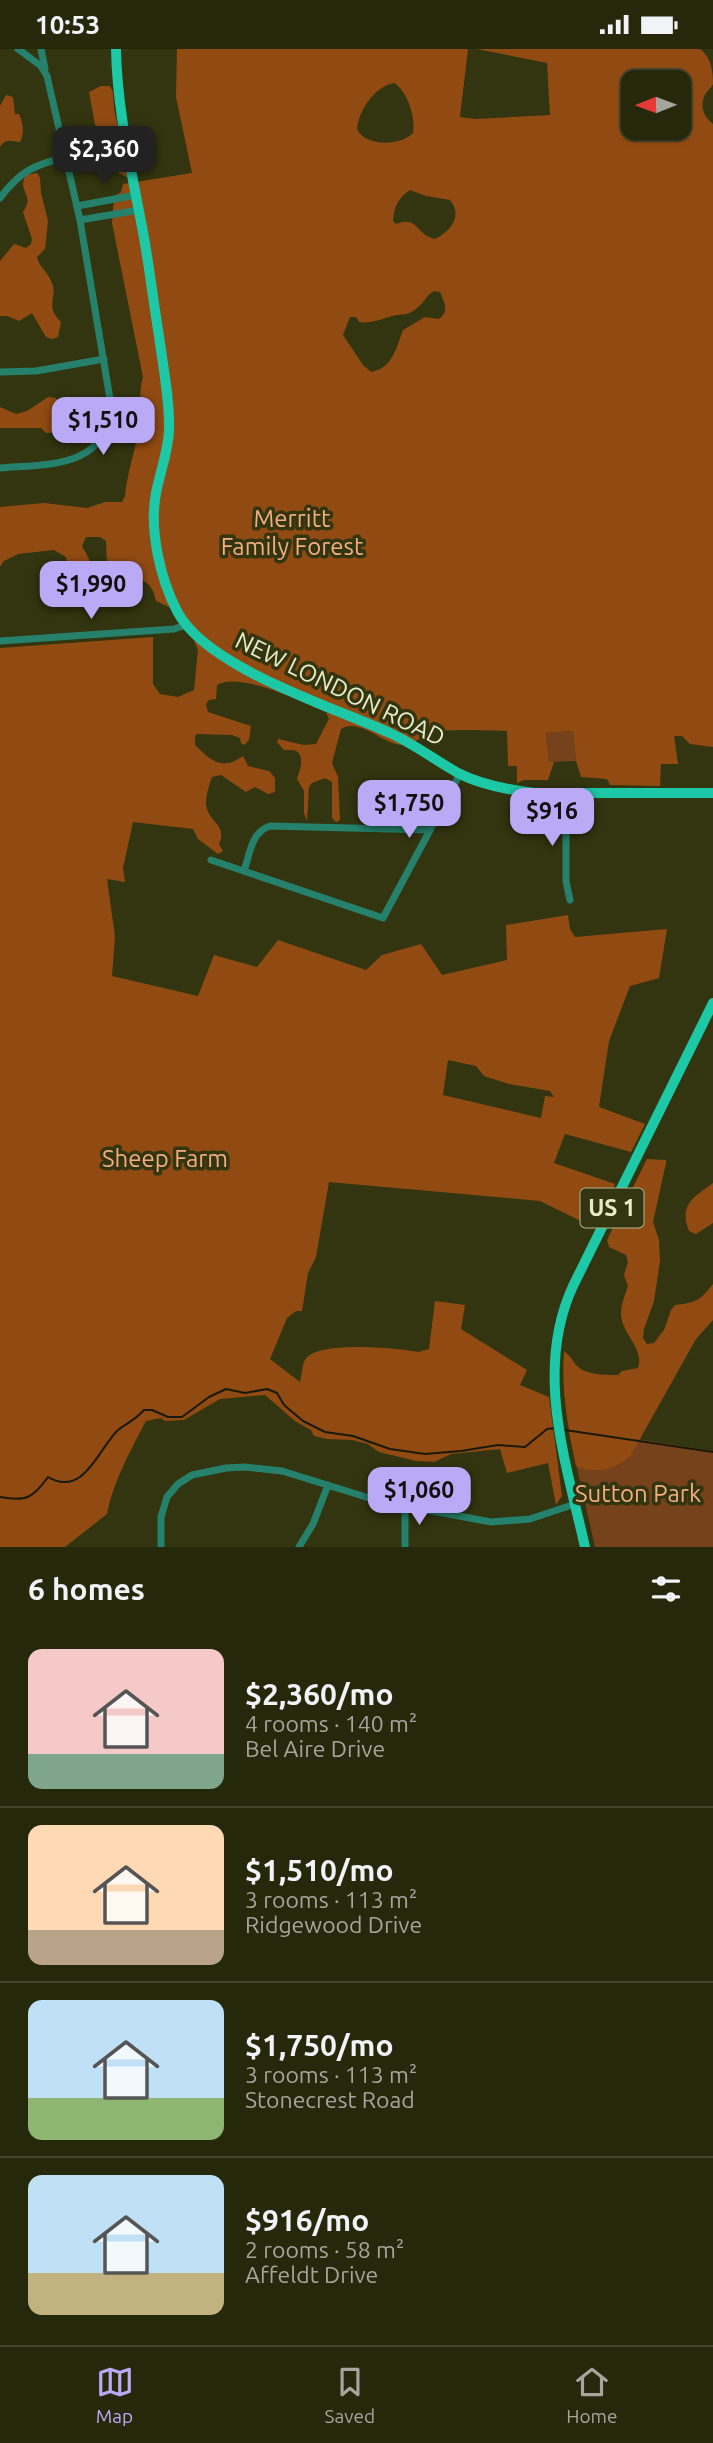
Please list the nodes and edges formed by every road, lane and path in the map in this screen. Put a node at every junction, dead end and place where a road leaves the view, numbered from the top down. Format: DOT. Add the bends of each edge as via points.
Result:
graph roads {
  1 [pos="18,49"];
  2 [pos="41,49"];
  3 [pos="116,49"];
  4 [pos="47,76"];
  5 [pos="66,157"];
  6 [pos="136,195"];
  7 [pos="0,198"];
  8 [pos="77,206"];
  9 [pos="139,209"];
  10 [pos="80,220"];
  11 [pos="104,359"];
  12 [pos="0,372"];
  13 [pos="0,468"];
  14 [pos="186,625"];
  15 [pos="0,641"];
  16 [pos="460,774"];
  17 [pos="566,793"];
  18 [pos="713,795"];
  19 [pos="430,830"];
  20 [pos="211,860"];
  21 [pos="244,871"];
  22 [pos="570,900"];
  23 [pos="713,1003"];
  24 [pos="328,1486"];
  25 [pos="575,1503"];
  26 [pos="405,1507"];
  27 [pos="161,1547"];
  28 [pos="299,1547"];
  29 [pos="405,1547"];
  30 [pos="584,1547"];
  1 -- 4 [label="street"];
  2 -- 4 [label="street"];
  3 -- 6 [label="main road, NEW LONDON ROAD" via="120,104"];
  4 -- 5 [label="street"];
  5 -- 7 [label="street" via="23,172"];
  5 -- 8 [label="street"];
  6 -- 8 [label="street"];
  6 -- 9 [label="main road, NEW LONDON ROAD"];
  8 -- 10 [label="street"];
  9 -- 10 [label="street"];
  9 -- 14 [label="main road, NEW LONDON ROAD" via="169,414 155,528 170,595"];
  10 -- 11 [label="street"];
  11 -- 12 [label="street"];
  11 -- 13 [label="street" via="111,411 97,444 67,462"];
  14 -- 15 [label="street"];
  14 -- 16 [label="main road, NEW LONDON ROAD" via="222,655 266,679 391,733"];
  16 -- 17 [label="main road, NEW LONDON ROAD" via="518,791"];
  16 -- 19 [label="street"];
  17 -- 18 [label="main road, NEW LONDON ROAD"];
  17 -- 22 [label="street"];
  19 -- 21 [label="street" via="270,826 256,834"];
  19 -- 21 [label="street" via="383,918"];
  20 -- 21 [label="street"];
  23 -- 25 [label="main road, US 1" via="562,1313 554,1357 555,1397"];
  24 -- 26 [label="street"];
  24 -- 27 [label="street" via="299,1474 265,1468 226,1468 192,1475 167,1497 161,1517"];
  24 -- 28 [label="street"];
  25 -- 26 [label="street" via="535,1518 502,1523"];
  25 -- 30 [label="main road, US 1"];
  26 -- 29 [label="street"];
}
